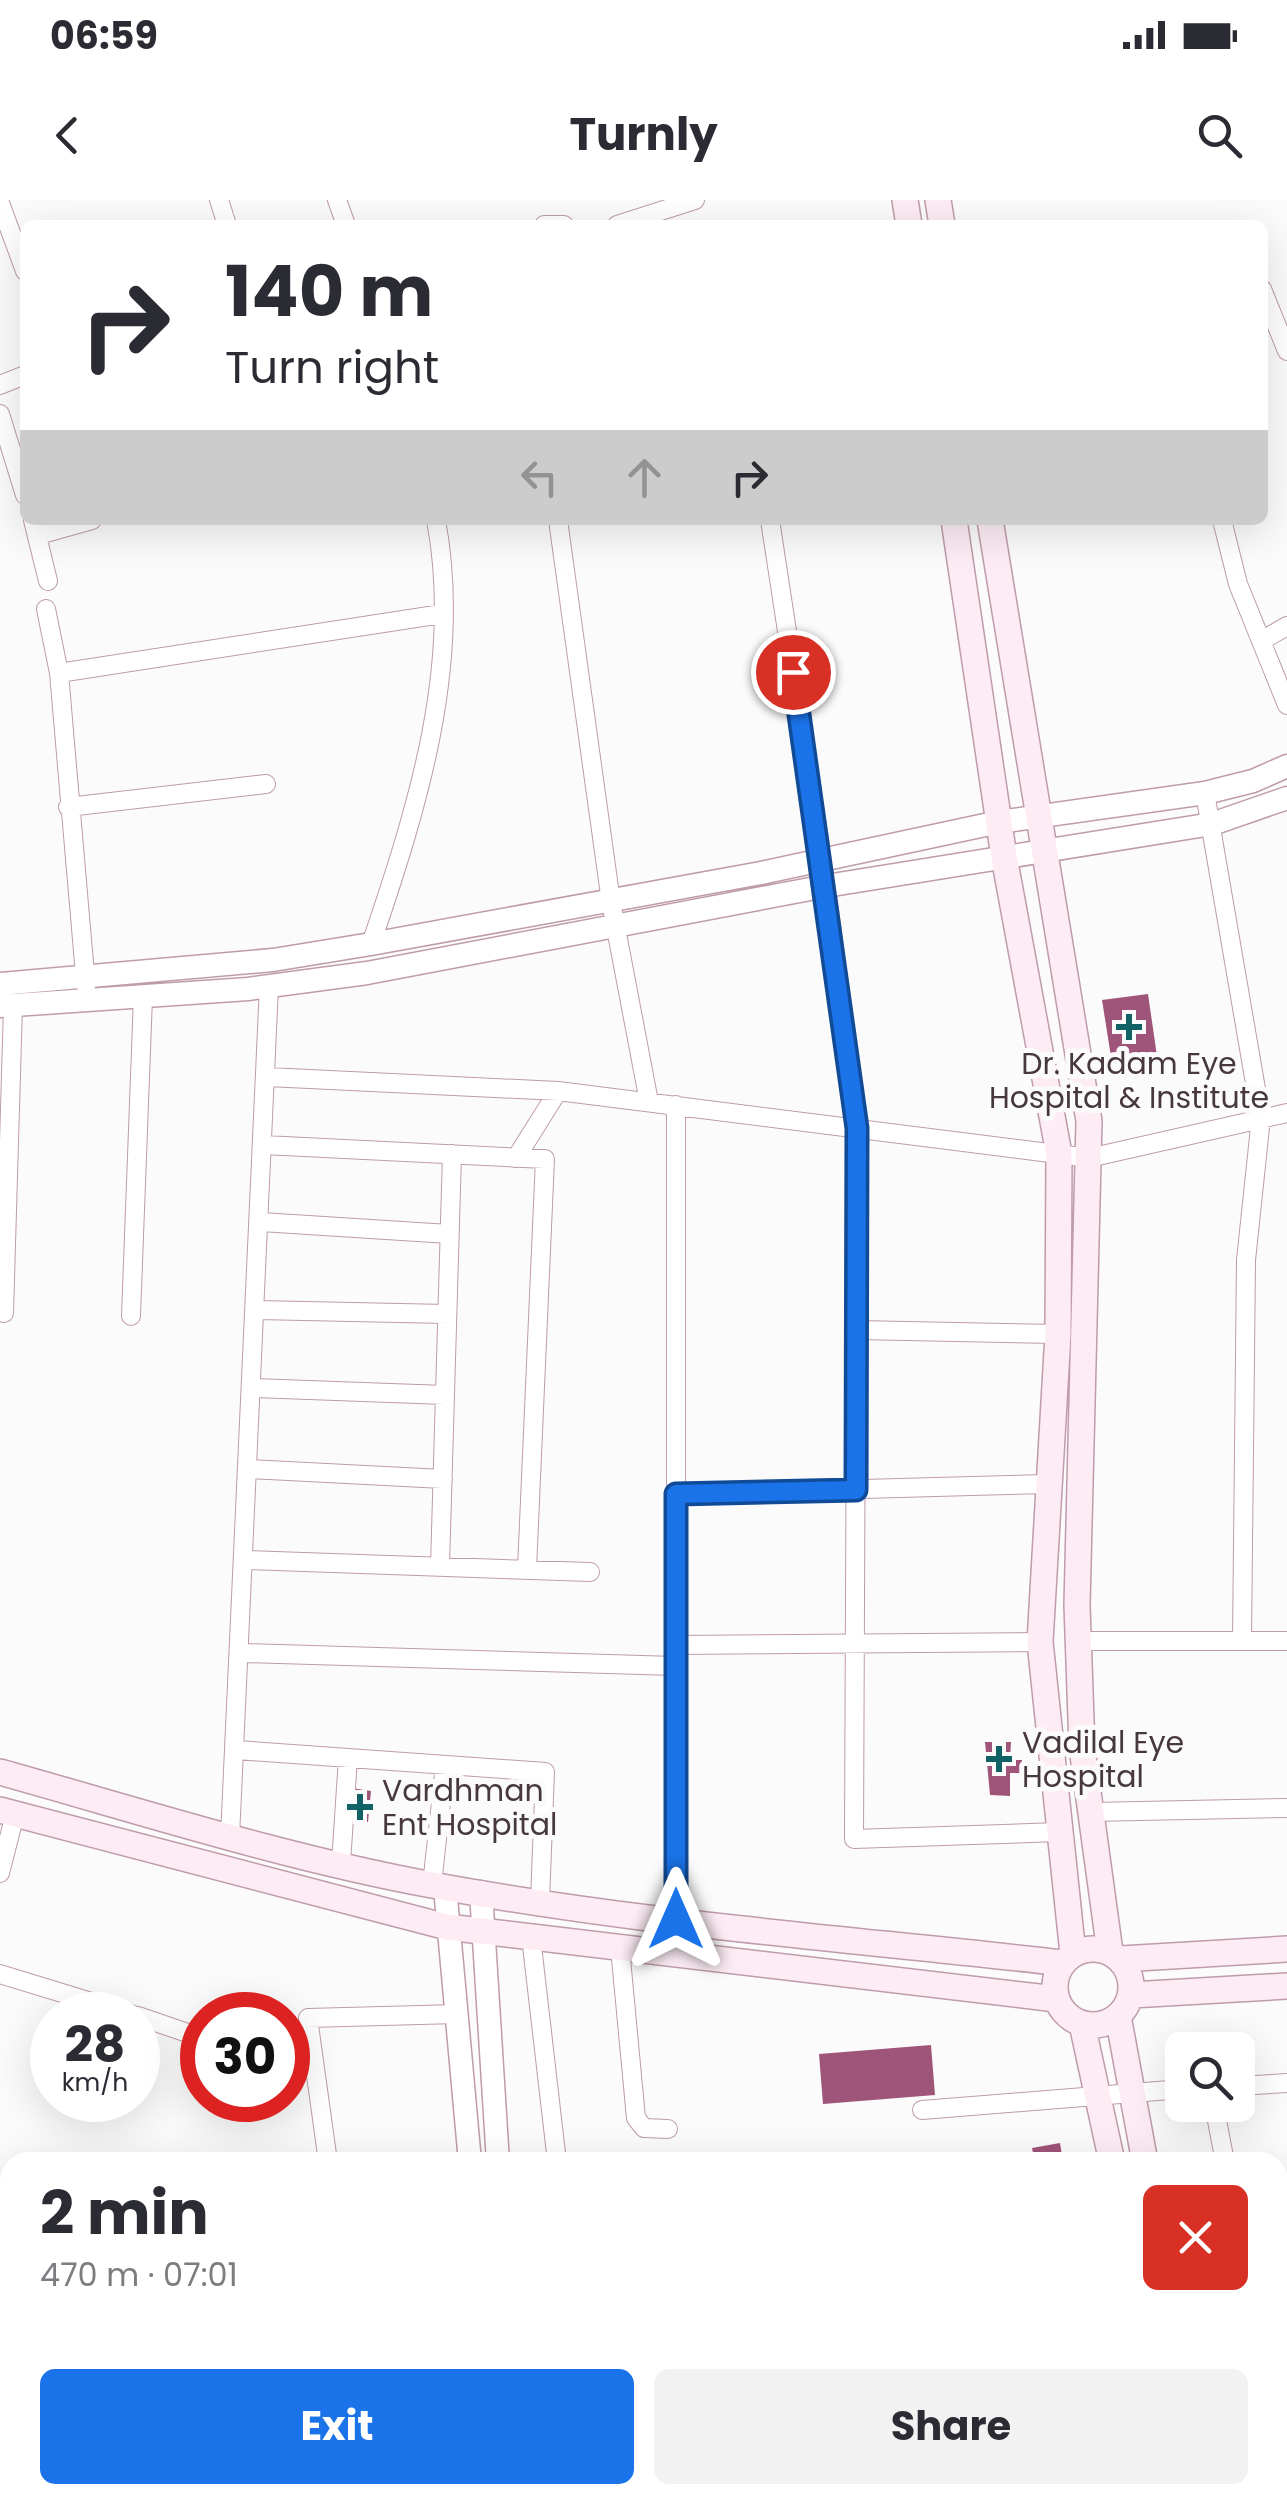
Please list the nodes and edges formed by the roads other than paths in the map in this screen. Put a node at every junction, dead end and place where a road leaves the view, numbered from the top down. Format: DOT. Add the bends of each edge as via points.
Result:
graph roads {
  1 [pos="695,200"];
  2 [pos="0,203"];
  3 [pos="633,220"];
  4 [pos="20,257"];
  5 [pos="1268,304"];
  6 [pos="1287,351"];
  7 [pos="0,414"];
  8 [pos="20,479"];
  9 [pos="437,525"];
  10 [pos="559,525"];
  11 [pos="771,525"];
  12 [pos="955,525"];
  13 [pos="991,525"];
  14 [pos="1223,525"];
  15 [pos="35,528"];
  16 [pos="48,581"];
  17 [pos="46,609"];
  18 [pos="442,614"];
  19 [pos="1287,626"];
  20 [pos="1261,640"];
  21 [pos="59,673"];
  22 [pos="1287,705"];
  23 [pos="1287,766"];
  24 [pos="266,784"];
  25 [pos="1205,793"];
  26 [pos="1287,798"];
  27 [pos="68,807"];
  28 [pos="1039,818"];
  29 [pos="999,822"];
  30 [pos="1212,824"];
  31 [pos="1044,850"];
  32 [pos="1004,857"];
  33 [pos="822,861"];
  34 [pos="826,886"];
  35 [pos="614,913"];
  36 [pos="371,944"];
  37 [pos="0,984"];
  38 [pos="269,986"];
  39 [pos="87,990"];
  40 [pos="143,998"];
  41 [pos="6,1006"];
  42 [pos="268,1077"];
  43 [pos="558,1090"];
  44 [pos="649,1102"];
  45 [pos="676,1105"];
  46 [pos="1287,1114"];
  47 [pos="1260,1118"];
  48 [pos="857,1128"];
  49 [pos="264,1145"];
  50 [pos="452,1154"];
  51 [pos="1060,1154"];
  52 [pos="516,1158"];
  53 [pos="1089,1158"];
  54 [pos="261,1222"];
  55 [pos="450,1234"];
  56 [pos="257,1310"];
  57 [pos="4,1313"];
  58 [pos="448,1314"];
  59 [pos="131,1316"];
  60 [pos="856,1330"];
  61 [pos="1058,1334"];
  62 [pos="254,1388"];
  63 [pos="445,1396"];
  64 [pos="250,1468"];
  65 [pos="443,1479"];
  66 [pos="1048,1484"];
  67 [pos="856,1490"];
  68 [pos="676,1494"];
  69 [pos="246,1560"];
  70 [pos="440,1566"];
  71 [pos="527,1570"];
  72 [pos="590,1572"];
  73 [pos="1078,1641"];
  74 [pos="1242,1641"];
  75 [pos="1287,1641"];
  76 [pos="1040,1642"];
  77 [pos="675,1645"];
  78 [pos="855,1646"];
  79 [pos="242,1653"];
  80 [pos="675,1666"];
  81 [pos="237,1750"];
  82 [pos="348,1758"];
  83 [pos="445,1765"];
  84 [pos="0,1772"];
  85 [pos="1287,1808"];
  86 [pos="8,1812"];
  87 [pos="1092,1812"];
  88 [pos="1060,1832"];
  89 [pos="230,1837"];
  90 [pos="341,1863"];
  91 [pos="0,1874"];
  92 [pos="438,1886"];
  93 [pos="481,1892"];
  94 [pos="540,1901"];
  95 [pos="676,1919"];
  96 [pos="447,1927"];
  97 [pos="481,1932"];
  98 [pos="531,1938"];
  99 [pos="620,1948"];
  100 [pos="1287,1949"];
  101 [pos="1116,1956"];
  102 [pos="1068,1958"];
  103 [pos="0,1974"];
  104 [pos="1287,1986"];
  105 [pos="58,1992"];
  106 [pos="1056,1999"];
  107 [pos="1125,2006"];
  108 [pos="457,2014"];
  109 [pos="1082,2024"];
  110 [pos="1287,2083"];
  111 [pos="1255,2085"];
  112 [pos="1165,2089"];
  113 [pos="1134,2091"];
  114 [pos="1101,2094"];
  115 [pos="922,2110"];
  116 [pos="1217,2122"];
  117 [pos="668,2129"];
  118 [pos="327,2152"];
  119 [pos="469,2152"];
  120 [pos="497,2152"];
  121 [pos="556,2152"];
  122 [pos="1110,2152"];
  123 [pos="1143,2152"];
  124 [pos="1223,2152"];
  1 -- 3 [label="street"];
  2 -- 4 [label="street"];
  5 -- 6 [label="street"];
  7 -- 8 [label="street"];
  9 -- 18 [label="street"];
  10 -- 35 [label="street"];
  11 -- 33 [label="street"];
  12 -- 29 [label="main road"];
  13 -- 28 [label="main road"];
  14 -- 20 [label="street"];
  15 -- 16 [label="street"];
  17 -- 21 [label="street"];
  18 -- 21 [label="street"];
  18 -- 36 [label="street" via="442,670 416,809"];
  19 -- 20 [label="street"];
  20 -- 22 [label="street"];
  21 -- 27 [label="street"];
  23 -- 25 [label="street"];
  24 -- 27 [label="street"];
  25 -- 28 [label="street"];
  25 -- 30 [label="street"];
  26 -- 30 [label="street"];
  27 -- 39 [label="street"];
  28 -- 29 [label="street"];
  28 -- 31 [label="main road"];
  29 -- 32 [label="main road"];
  29 -- 33 [label="street"];
  30 -- 31 [label="street"];
  30 -- 47 [label="street"];
  31 -- 32 [label="street"];
  31 -- 53 [label="main road" via="1089,1121"];
  32 -- 34 [label="street"];
  32 -- 51 [label="main road"];
  33 -- 34 [label="street"];
  33 -- 35 [label="street"];
  34 -- 35 [label="street"];
  34 -- 48 [label="street"];
  35 -- 36 [label="street"];
  35 -- 38 [label="street" via="477,954"];
  35 -- 44 [label="street"];
  36 -- 39 [label="street"];
  37 -- 39 [label="street"];
  38 -- 40 [label="street"];
  38 -- 42 [label="street"];
  39 -- 40 [label="street"];
  39 -- 41 [label="street"];
  40 -- 59 [label="street"];
  41 -- 57 [label="street"];
  42 -- 43 [label="street"];
  42 -- 49 [label="street"];
  43 -- 44 [label="street"];
  43 -- 52 [label="street"];
  44 -- 45 [label="street"];
  45 -- 48 [label="street"];
  45 -- 68 [label="street"];
  46 -- 47 [label="street"];
  47 -- 53 [label="street"];
  47 -- 74 [label="street" via="1246,1260"];
  48 -- 51 [label="street"];
  48 -- 60 [label="street"];
  49 -- 50 [label="street"];
  49 -- 54 [label="street"];
  50 -- 52 [label="street"];
  50 -- 55 [label="street"];
  51 -- 53 [label="street"];
  51 -- 61 [label="main road"];
  52 -- 71 [label="street" via="546,1159"];
  53 -- 73 [label="main road"];
  54 -- 55 [label="street"];
  54 -- 56 [label="street"];
  55 -- 58 [label="street"];
  56 -- 58 [label="street"];
  56 -- 62 [label="street"];
  58 -- 63 [label="street"];
  60 -- 61 [label="street"];
  60 -- 67 [label="street"];
  61 -- 66 [label="main road"];
  62 -- 63 [label="street"];
  62 -- 64 [label="street"];
  63 -- 65 [label="street"];
  64 -- 65 [label="street"];
  64 -- 69 [label="street"];
  65 -- 70 [label="street"];
  66 -- 67 [label="street"];
  66 -- 76 [label="main road"];
  67 -- 68 [label="street"];
  67 -- 78 [label="street"];
  68 -- 77 [label="street"];
  69 -- 70 [label="street"];
  69 -- 79 [label="street"];
  70 -- 71 [label="street"];
  71 -- 72 [label="street"];
  73 -- 74 [label="street"];
  73 -- 87 [label="main road"];
  74 -- 75 [label="street"];
  76 -- 78 [label="street"];
  76 -- 88 [label="main road"];
  77 -- 78 [label="street"];
  77 -- 80 [label="street"];
  78 -- 88 [label="street" via="854,1839"];
  79 -- 80 [label="street"];
  79 -- 81 [label="street"];
  80 -- 95 [label="street"];
  81 -- 82 [label="street"];
  81 -- 89 [label="street"];
  82 -- 83 [label="street"];
  82 -- 90 [label="street"];
  83 -- 92 [label="street"];
  83 -- 94 [label="street" via="545,1772"];
  84 -- 89 [label="main road"];
  85 -- 87 [label="street"];
  86 -- 91 [label="street"];
  86 -- 96 [label="main road"];
  87 -- 101 [label="main road"];
  88 -- 102 [label="main road"];
  89 -- 90 [label="main road"];
  90 -- 92 [label="main road"];
  92 -- 93 [label="main road"];
  92 -- 96 [label="street"];
  93 -- 94 [label="main road"];
  93 -- 97 [label="street"];
  94 -- 95 [label="main road"];
  95 -- 102 [label="main road"];
  96 -- 97 [label="main road"];
  96 -- 108 [label="street"];
  97 -- 98 [label="main road"];
  97 -- 120 [label="street"];
  98 -- 99 [label="main road"];
  98 -- 121 [label="street"];
  99 -- 106 [label="main road"];
  99 -- 117 [label="street" via="636,2118 644,2128"];
  100 -- 101 [label="main road"];
  101 -- 102 [label="main road" via="1098,1948"];
  101 -- 107 [label="main road" via="1132,1982"];
  102 -- 106 [label="main road" via="1057,1974"];
  103 -- 105 [label="street"];
  104 -- 107 [label="main road"];
  106 -- 109 [label="main road"];
  107 -- 109 [label="main road" via="1107,2023"];
  107 -- 113 [label="main road"];
  108 -- 118 [label="street" via="308,2018"];
  108 -- 119 [label="street"];
  109 -- 114 [label="main road"];
  110 -- 111 [label="street"];
  112 -- 113 [label="street"];
  113 -- 114 [label="street"];
  113 -- 123 [label="main road"];
  114 -- 115 [label="street"];
  114 -- 122 [label="main road"];
  116 -- 124 [label="street"];
}
